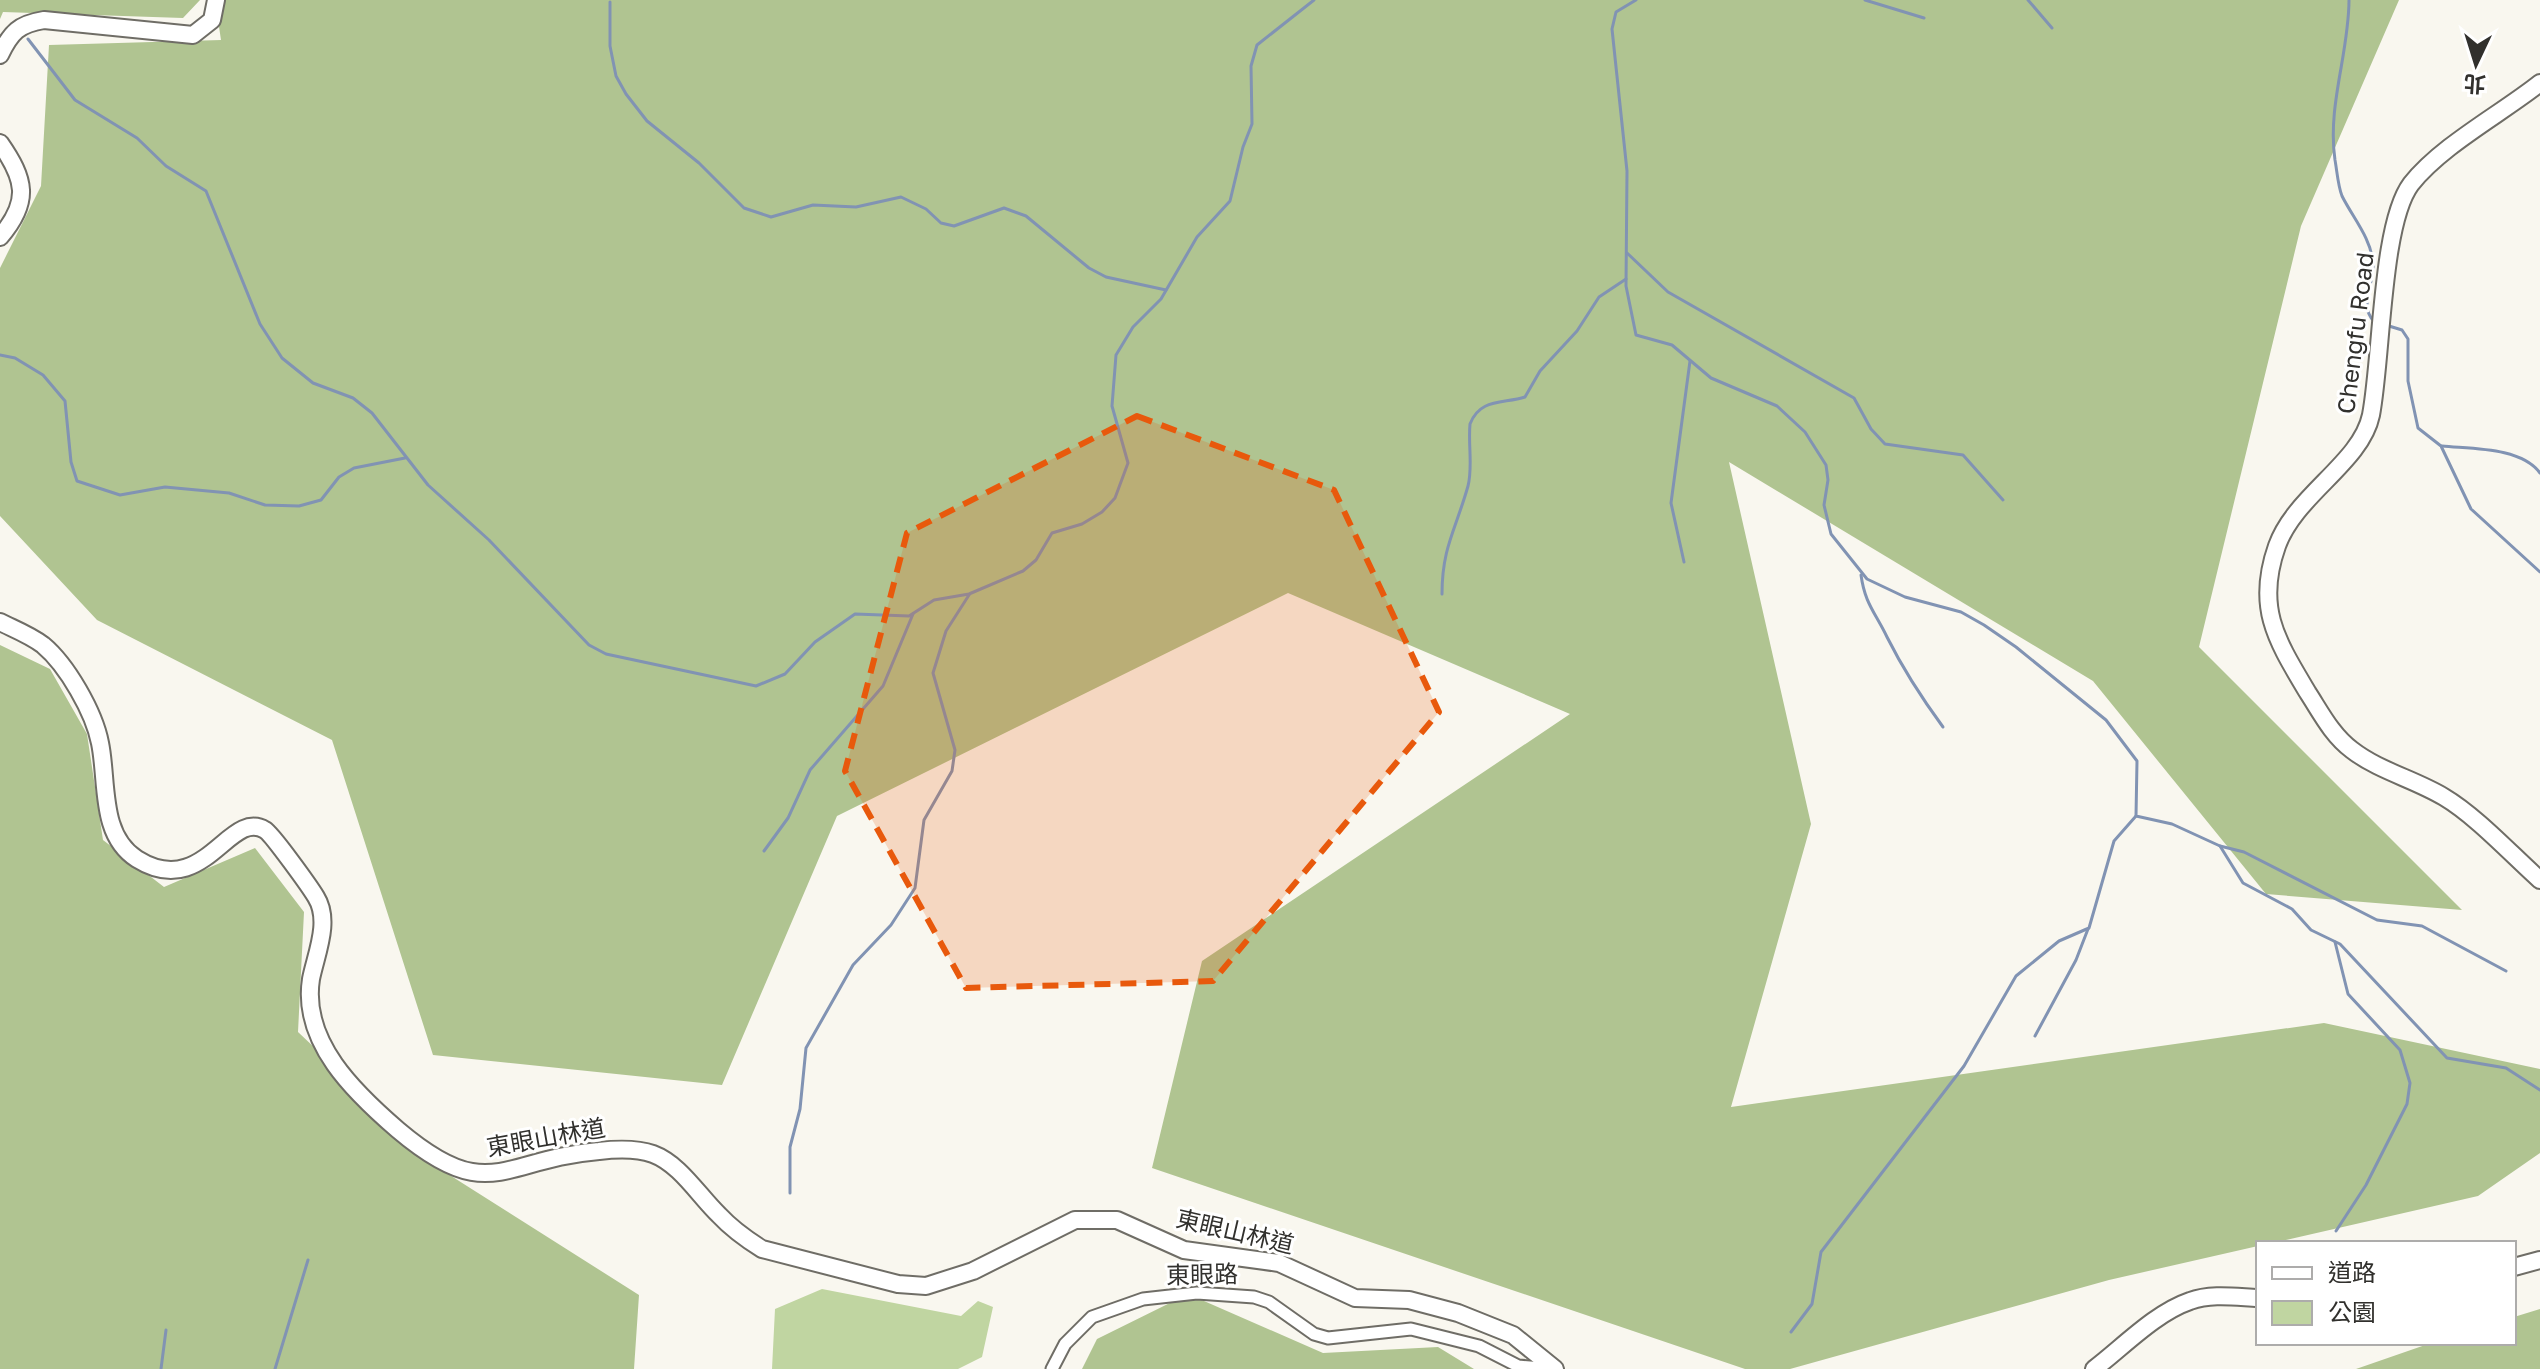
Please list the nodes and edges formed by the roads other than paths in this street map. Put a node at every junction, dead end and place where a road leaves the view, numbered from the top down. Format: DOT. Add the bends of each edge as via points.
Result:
graph roads {
  1 [pos="216,0"];
  2 [pos="0,55"];
  3 [pos="2540,83"];
  4 [pos="0,143"];
  5 [pos="0,237"];
  6 [pos="0,622"];
  7 [pos="2540,880"];
  8 [pos="2540,1260"];
  9 [pos="2516,1266"];
  10 [pos="2256,1298"];
  11 [pos="1052,1369"];
  12 [pos="1555,1369"];
  13 [pos="2094,1369"];
  1 -- 2 [label="street" via="212,20 193,35 44,20 14,30"];
  3 -- 7 [label="street, Chengfu Road" via="2439,158 2404,196 2392,232 2367,431 2291,520 2278,544 2268,603 2273,632 2332,731 2366,759 2446,798"];
  4 -- 5 [label="street" via="18,167 22,183 13,222"];
  6 -- 12 [label="street, 東眼山林道" via="42,645 72,684 99,740 110,820 127,852 157,869 186,870 244,828 258,827 271,834 319,903 321,937 310,1000 327,1050 370,1105 454,1169 489,1175 576,1153 638,1150 668,1163 740,1235 762,1249 915,1286 973,1271 1075,1220 1117,1220 1184,1250 1279,1263 1355,1298 1409,1300 1458,1313 1513,1335"];
  8 -- 9 [label="street"];
  10 -- 13 [label="street" via="2189,1301"];
  11 -- 12 [label="street, 東眼路" via="1065,1344 1092,1317 1143,1299 1197,1293 1269,1302 1328,1338 1411,1329 1479,1346 1518,1366"];
}
